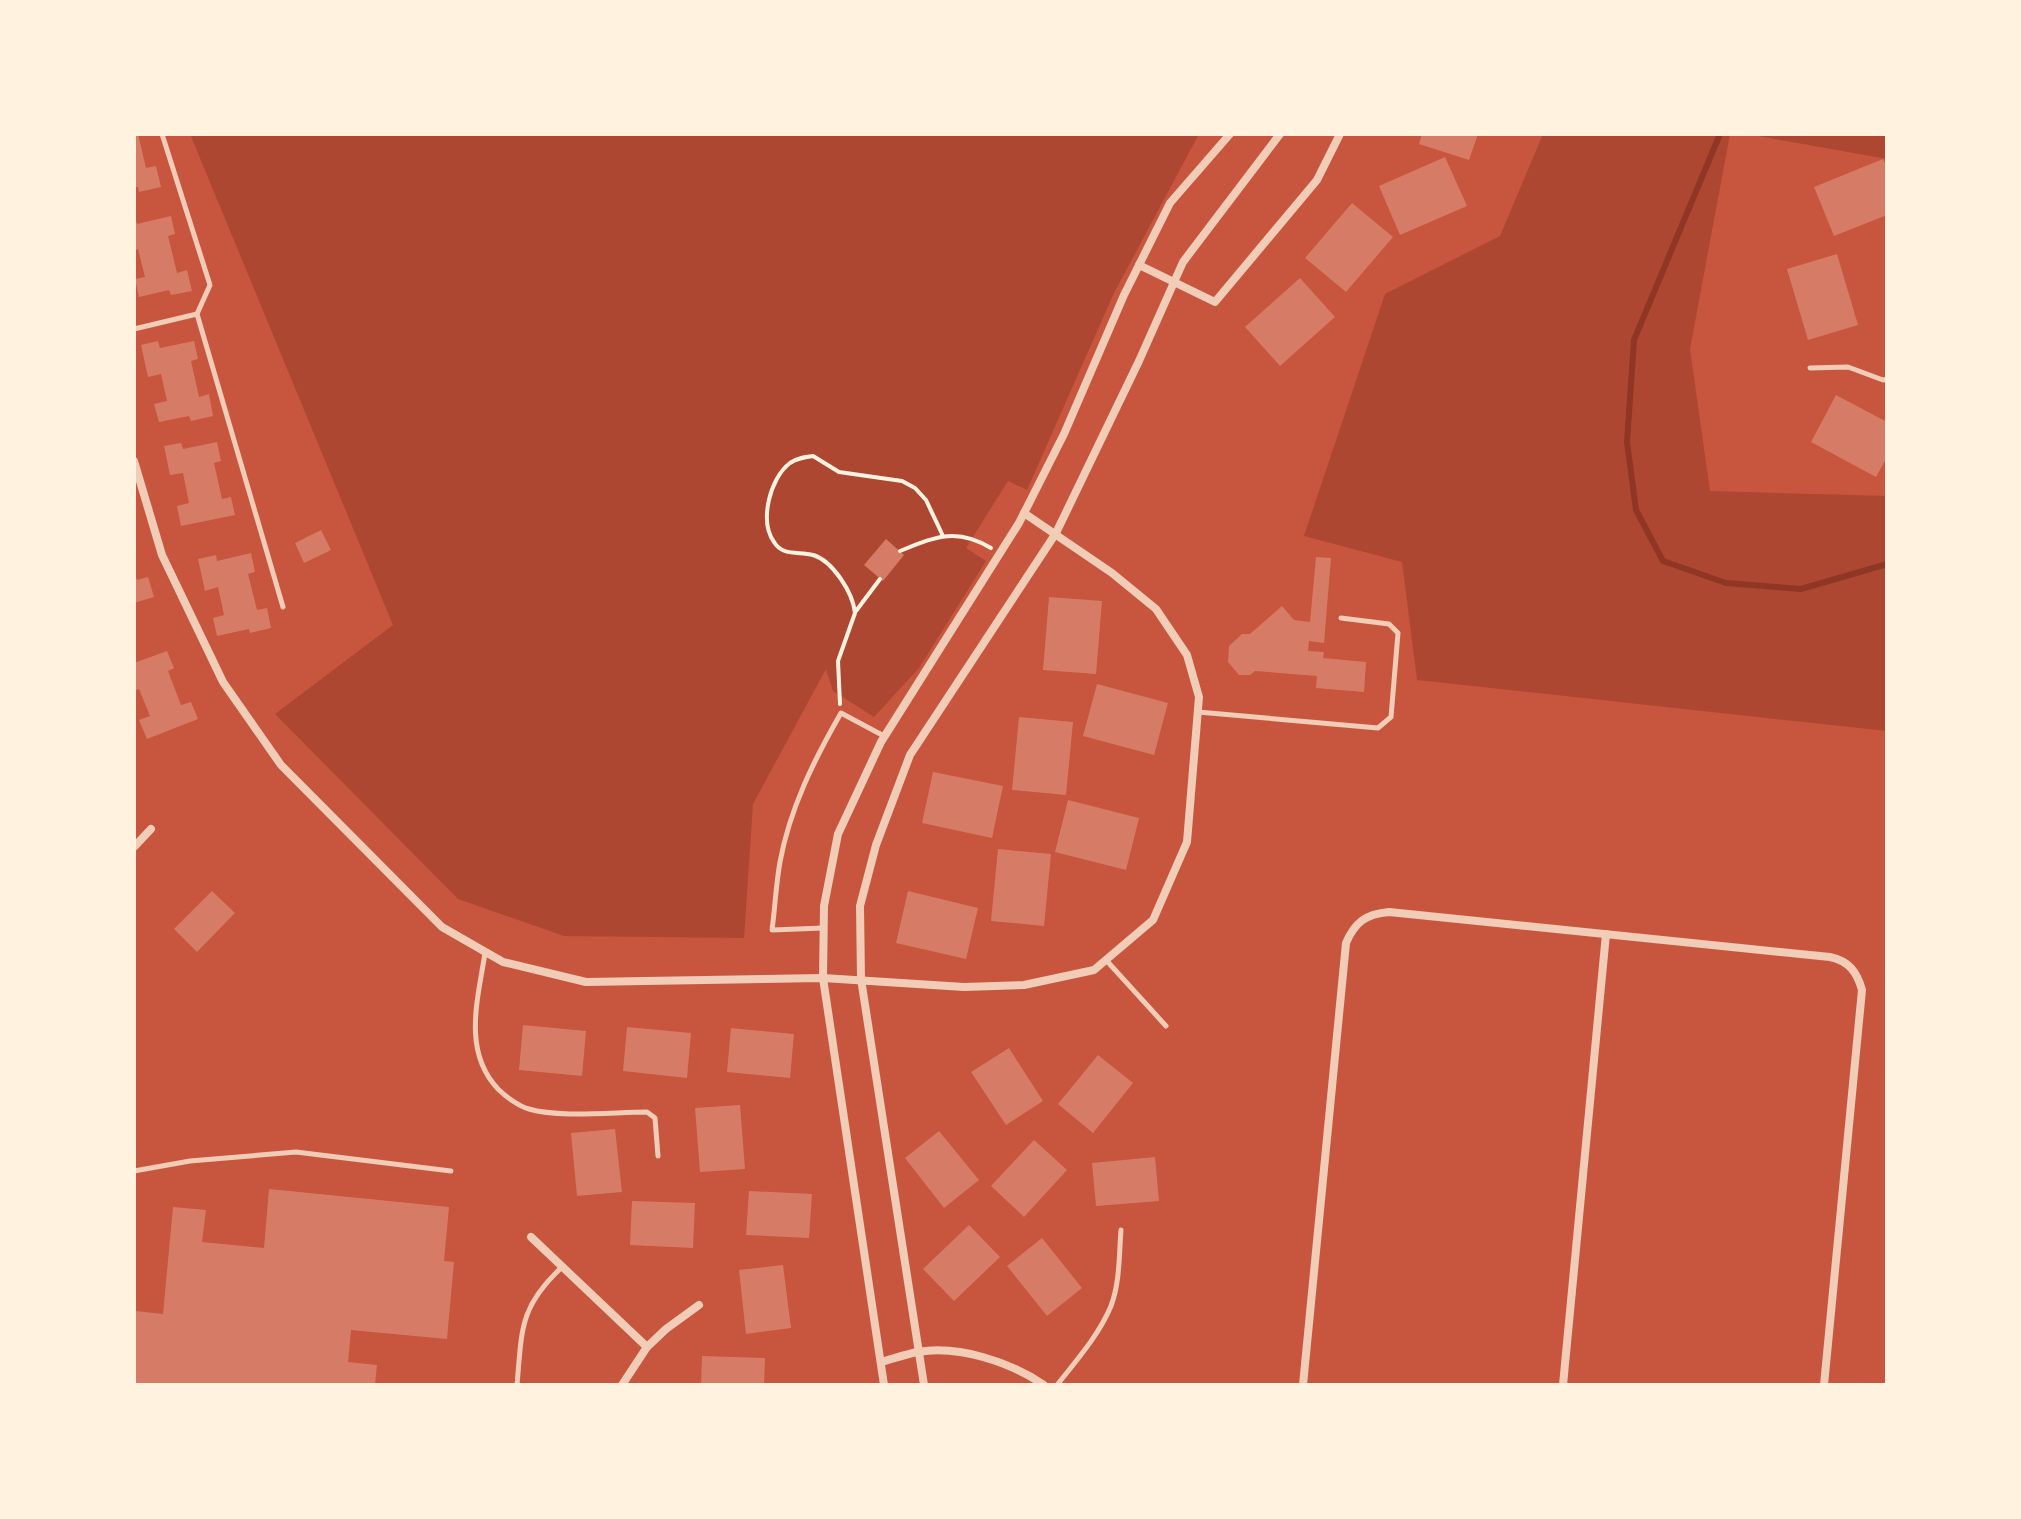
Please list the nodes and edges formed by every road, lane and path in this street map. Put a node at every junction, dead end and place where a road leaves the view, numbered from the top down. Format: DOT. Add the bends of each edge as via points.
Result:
graph roads {
  1 [pos="162,134"];
  2 [pos="1230,134"];
  3 [pos="1280,134"];
  4 [pos="1340,134"];
  5 [pos="1139,265"];
  6 [pos="1174,283"];
  7 [pos="197,314"];
  8 [pos="134,329"];
  9 [pos="1810,368"];
  10 [pos="1887,379"];
  11 [pos="134,461"];
  12 [pos="1024,513"];
  13 [pos="1056,533"];
  14 [pos="943,536"];
  15 [pos="900,551"];
  16 [pos="1000,553"];
  17 [pos="880,579"];
  18 [pos="283,607"];
  19 [pos="855,613"];
  20 [pos="1341,618"];
  21 [pos="1198,712"];
  22 [pos="841,713"];
  23 [pos="884,736"];
  24 [pos="151,829"];
  25 [pos="134,847"];
  26 [pos="823,928"];
  27 [pos="1606,934"];
  28 [pos="486,952"];
  29 [pos="1105,960"];
  30 [pos="823,978"];
  31 [pos="861,979"];
  32 [pos="1166,1026"];
  33 [pos="658,1156"];
  34 [pos="134,1171"];
  35 [pos="451,1171"];
  36 [pos="1121,1230"];
  37 [pos="531,1237"];
  38 [pos="562,1267"];
  39 [pos="699,1305"];
  40 [pos="647,1347"];
  41 [pos="919,1352"];
  42 [pos="881,1362"];
  43 [pos="517,1385"];
  44 [pos="622,1385"];
  45 [pos="884,1385"];
  46 [pos="924,1385"];
  47 [pos="1044,1385"];
  48 [pos="1057,1385"];
  49 [pos="1303,1385"];
  50 [pos="1563,1385"];
  51 [pos="1824,1385"];
  1 -- 7 [label="lane" via="210,285"];
  2 -- 5 [label="street" via="1170,203"];
  3 -- 6 [label="street" via="1183,262"];
  4 -- 6 [label="street" via="1317,180 1215,302"];
  5 -- 6 [label="street"];
  5 -- 12 [label="street"];
  6 -- 13 [label="street"];
  7 -- 8 [label="lane"];
  7 -- 18 [label="lane"];
  9 -- 10 [label="lane" via="1848,367"];
  11 -- 28 [label="street" via="162,555 202,640 223,682 281,765 442,927"];
  12 -- 13 [label="street"];
  12 -- 16 [label="street"];
  13 -- 21 [label="street" via="1156,609 1187,655"];
  13 -- 31 [label="street" via="910,755 860,906"];
  14 -- 15 [label="path"];
  14 -- 16 [label="path" via="973,537"];
  14 -- 19 [label="path" via="926,500 902,481 839,472 813,456 793,460 776,479 770,534 784,551 824,561 841,581"];
  16 -- 23 [label="street"];
  17 -- 19 [label="path"];
  19 -- 22 [label="path" via="838,661"];
  20 -- 21 [label="lane" via="1389,624 1398,633 1391,717 1378,728"];
  21 -- 29 [label="street" via="1187,842 1153,920"];
  22 -- 23 [label="lane"];
  22 -- 26 [label="lane" via="797,802 780,862 772,930"];
  23 -- 26 [label="street" via="838,834"];
  24 -- 25 [label="street"];
  26 -- 30 [label="street"];
  27 -- 49 [label="street" via="1389,912 1375,913 1352,929 1346,943"];
  27 -- 50 [label="street"];
  27 -- 51 [label="street" via="1830,957 1850,966 1858,977 1862,990"];
  28 -- 30 [label="street" via="503,962 586,982"];
  28 -- 33 [label="lane" via="475,1030 487,1077 527,1109 647,1112 655,1118"];
  29 -- 31 [label="street" via="1094,970 1024,985 964,987"];
  29 -- 32 [label="lane"];
  30 -- 31 [label="street"];
  30 -- 42 [label="street"];
  31 -- 41 [label="street"];
  34 -- 35 [label="lane" via="296,1152"];
  36 -- 48 [label="lane" via="1110,1308"];
  37 -- 38 [label="street"];
  38 -- 40 [label="street"];
  38 -- 43 [label="lane" via="544,1284 521,1326"];
  39 -- 40 [label="street"];
  40 -- 44 [label="street"];
  41 -- 42 [label="street"];
  41 -- 46 [label="street"];
  41 -- 47 [label="street" via="953,1350"];
  42 -- 45 [label="street"];
}
